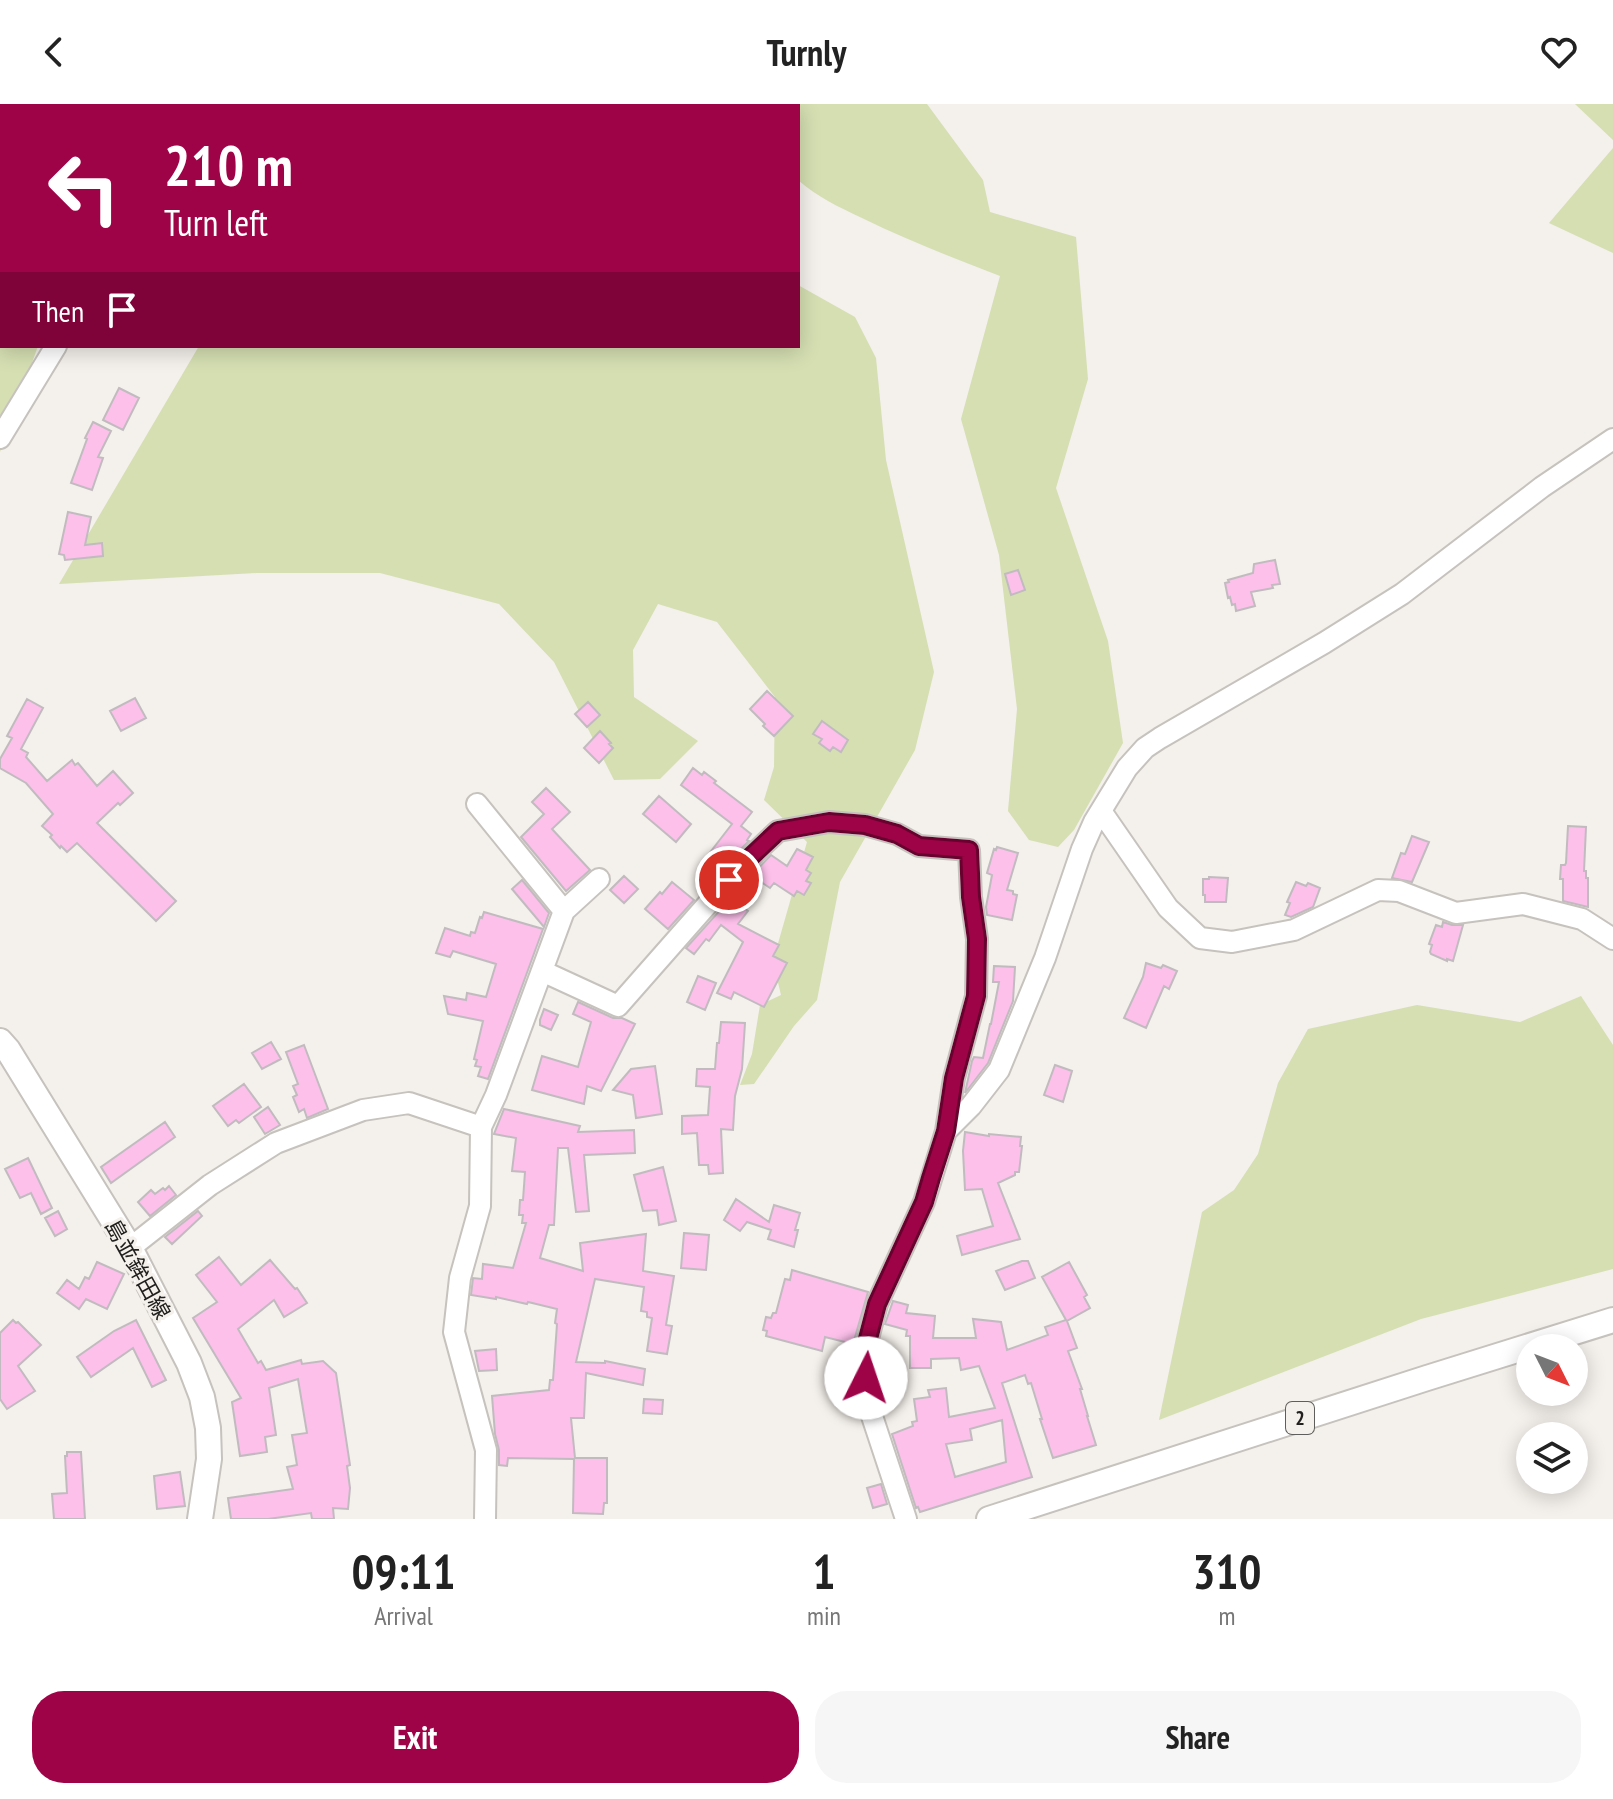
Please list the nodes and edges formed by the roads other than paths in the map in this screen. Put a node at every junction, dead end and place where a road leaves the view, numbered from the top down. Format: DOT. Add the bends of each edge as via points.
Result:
graph roads {
  1 [pos="55,348"];
  2 [pos="0,438"];
  3 [pos="1613,439"];
  4 [pos="477,804"];
  5 [pos="1101,811"];
  6 [pos="599,879"];
  7 [pos="564,911"];
  8 [pos="1613,939"];
  9 [pos="542,971"];
  10 [pos="0,1041"];
  11 [pos="481,1127"];
  12 [pos="946,1131"];
  13 [pos="130,1248"];
  14 [pos="1613,1320"];
  15 [pos="200,1519"];
  16 [pos="485,1519"];
  17 [pos="906,1519"];
  18 [pos="989,1519"];
  1 -- 2 [label="street"];
  3 -- 5 [label="street" via="1402,594 1145,748"];
  4 -- 7 [label="street"];
  5 -- 8 [label="street" via="1168,908 1200,938 1232,942 1294,930 1378,890 1399,891 1456,913 1523,904 1582,919"];
  5 -- 12 [label="street" via="999,1070"];
  6 -- 7 [label="street"];
  7 -- 9 [label="street"];
  9 -- 11 [label="street"];
  9 -- 12 [label="street" via="618,1006 778,831 829,822 865,825 919,846 969,850 976,996"];
  10 -- 13 [label="main road, 島並鉾田線"];
  11 -- 13 [label="street" via="409,1103 363,1110 276,1143 210,1185"];
  11 -- 16 [label="street" via="480,1206 460,1278 454,1332 486,1450"];
  12 -- 17 [label="street" via="924,1202 877,1304 864,1354 867,1401"];
  13 -- 15 [label="main road, 島並鉾田線" via="202,1397 209,1459"];
  14 -- 18 [label="main road, 2"];
}
